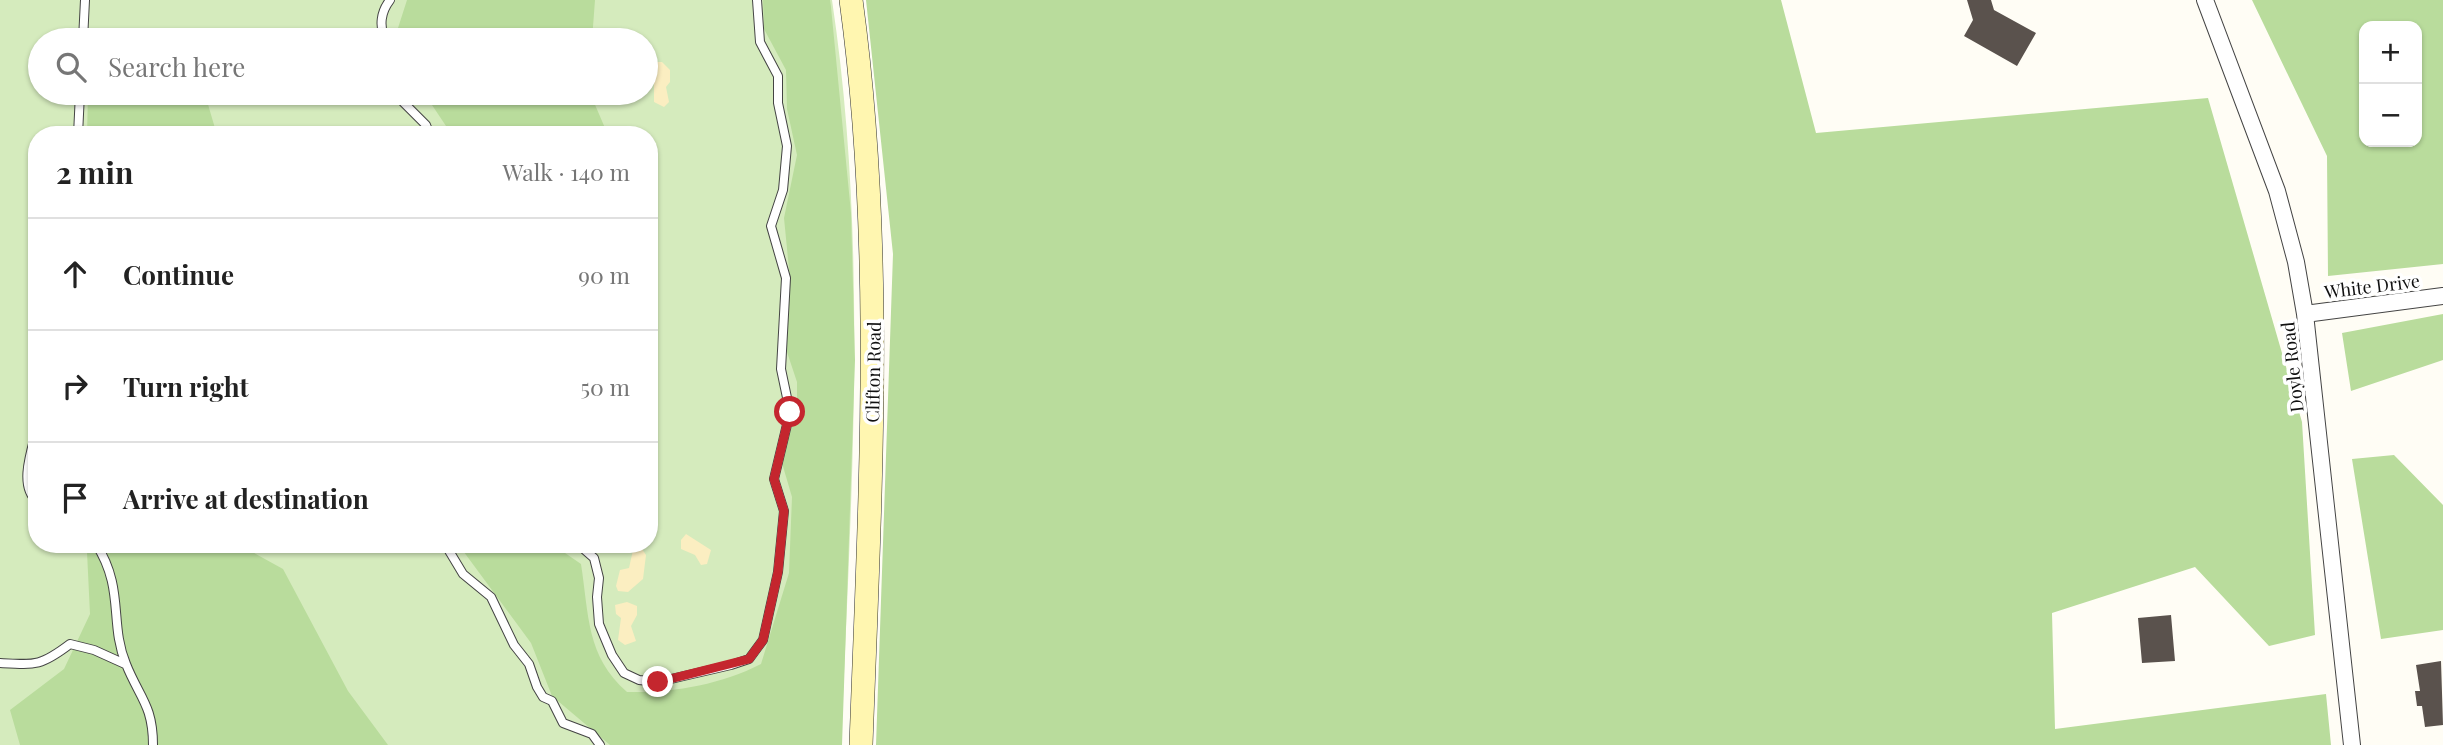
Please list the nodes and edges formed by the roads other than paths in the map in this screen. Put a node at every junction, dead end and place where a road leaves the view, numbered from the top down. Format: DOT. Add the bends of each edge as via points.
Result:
graph roads {
  1 [pos="85,0"];
  2 [pos="390,0"];
  3 [pos="757,0"];
  4 [pos="851,0"];
  5 [pos="2205,0"];
  6 [pos="84,28"];
  7 [pos="381,28"];
  8 [pos="79,105"];
  9 [pos="406,105"];
  10 [pos="78,126"];
  11 [pos="426,126"];
  12 [pos="2443,296"];
  13 [pos="2305,314"];
  14 [pos="28,467"];
  15 [pos="28,487"];
  16 [pos="101,553"];
  17 [pos="450,553"];
  18 [pos="588,553"];
  19 [pos="0,663"];
  20 [pos="125,664"];
  21 [pos="153,745"];
  22 [pos="600,745"];
  23 [pos="861,745"];
  24 [pos="2352,745"];
  1 -- 6 [label="lane"];
  2 -- 7 [label="lane"];
  3 -- 18 [label="lane" via="760,42 778,76 787,146 783,190 771,226 786,278 781,369 790,412 774,479 784,511 778,572 763,640 749,659 731,665 658,682 624,673 599,624 599,578"];
  4 -- 23 [label="main road, Clifton Road" via="869,164 874,277"];
  5 -- 13 [label="street, Doyle Road" via="2277,191"];
  8 -- 10 [label="lane"];
  9 -- 11 [label="lane"];
  12 -- 13 [label="street, White Drive"];
  13 -- 24 [label="street, Doyle Road"];
  14 -- 15 [label="lane"];
  16 -- 20 [label="lane" via="116,592"];
  17 -- 22 [label="lane" via="463,574 491,597 514,645 530,664 537,687 552,701 563,723 592,734"];
  19 -- 20 [label="lane" via="47,662 71,644"];
  20 -- 21 [label="lane" via="146,701"];
}
